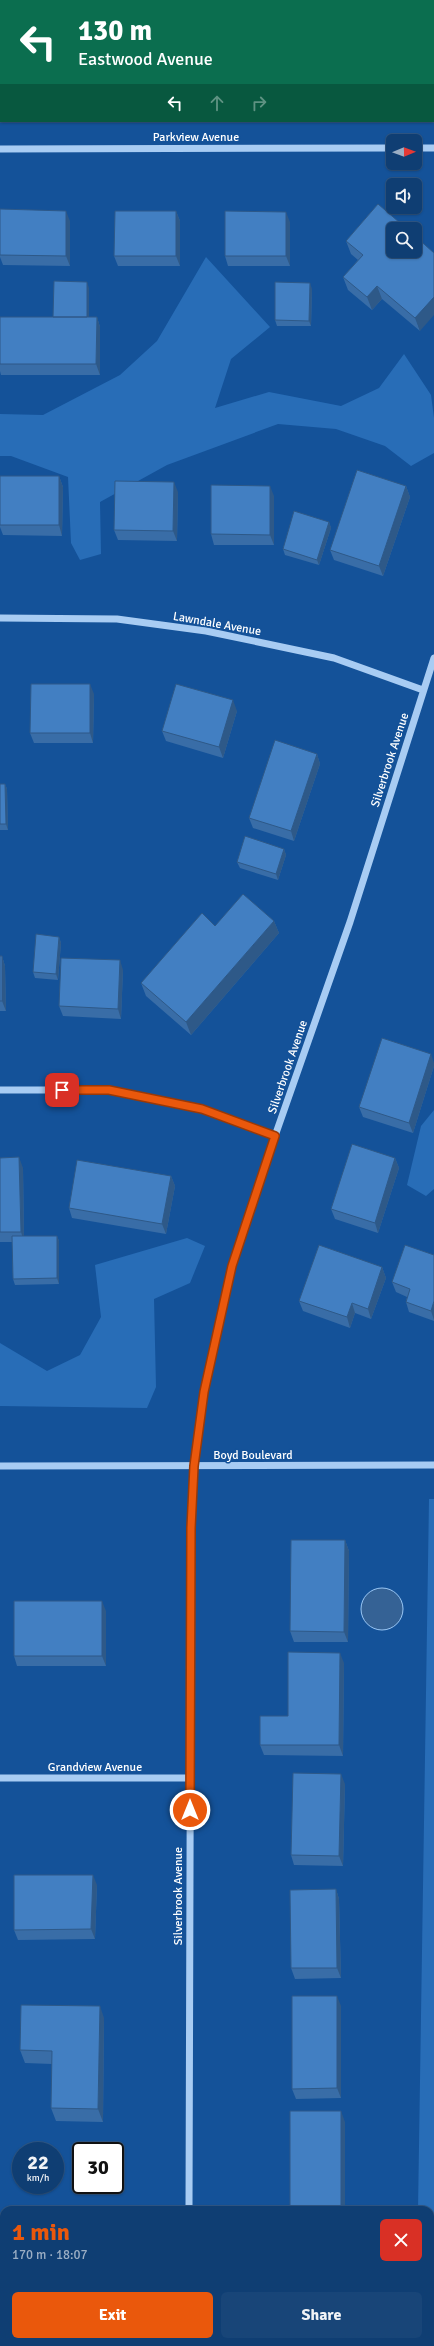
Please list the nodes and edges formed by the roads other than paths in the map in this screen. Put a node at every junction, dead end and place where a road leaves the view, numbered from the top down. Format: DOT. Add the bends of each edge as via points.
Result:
graph roads {
  1 [pos="386,148"];
  2 [pos="422,148"];
  3 [pos="434,148"];
  4 [pos="0,149"];
  5 [pos="0,618"];
  6 [pos="434,658"];
  7 [pos="423,690"];
  8 [pos="0,1090"];
  9 [pos="275,1136"];
  10 [pos="0,1466"];
  11 [pos="194,1466"];
  12 [pos="434,1466"];
  13 [pos="0,1778"];
  14 [pos="190,1778"];
  15 [pos="189,2206"];
  1 -- 4 [label="street, Parkview Avenue"];
  2 -- 3 [label="street"];
  5 -- 7 [label="street, Lawndale Avenue" via="117,619 206,631 334,658"];
  6 -- 7 [label="street, Silverbrook Avenue"];
  7 -- 9 [label="street, Silverbrook Avenue" via="350,922"];
  8 -- 9 [label="street" via="109,1090 202,1109"];
  9 -- 11 [label="street, Silverbrook Avenue" via="232,1266 204,1392"];
  10 -- 11 [label="street, Boyd Boulevard"];
  11 -- 12 [label="street, Boyd Boulevard"];
  11 -- 14 [label="street, Silverbrook Avenue" via="191,1528"];
  13 -- 14 [label="street, Grandview Avenue"];
  14 -- 15 [label="street, Silverbrook Avenue"];
}
